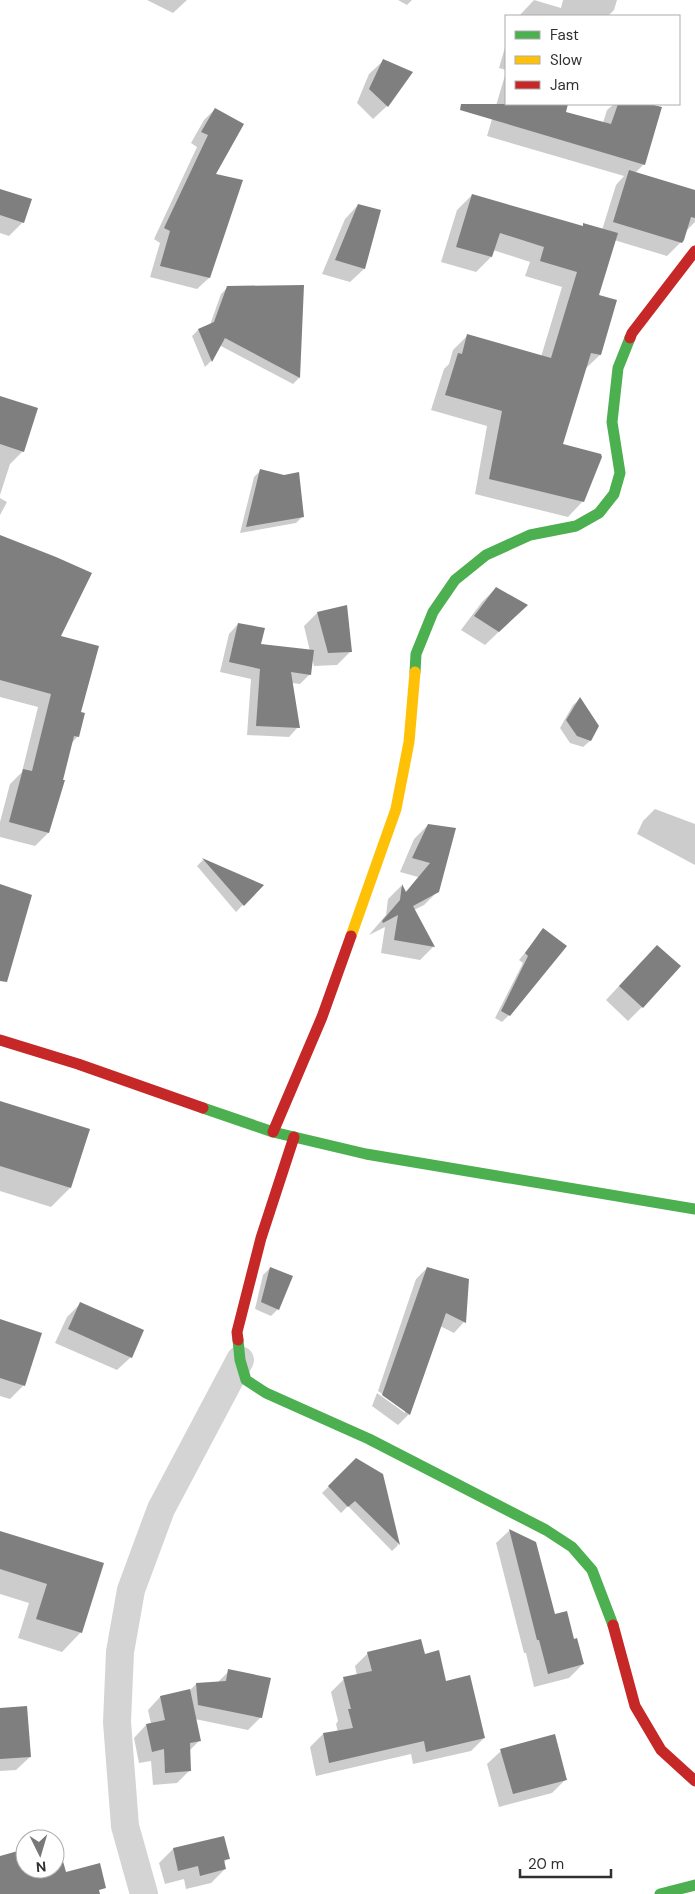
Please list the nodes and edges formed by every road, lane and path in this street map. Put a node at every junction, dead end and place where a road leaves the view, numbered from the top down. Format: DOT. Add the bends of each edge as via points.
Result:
graph roads {
  1 [pos="695,252"];
  2 [pos="0,1040"];
  3 [pos="273,1132"];
  4 [pos="294,1137"];
  5 [pos="695,1209"];
  6 [pos="240,1360"];
  7 [pos="695,1781"];
  8 [pos="695,1884"];
  9 [pos="144,1894"];
  10 [pos="660,1894"];
  1 -- 3 [label="main road" via="632,333 618,368 612,422 620,474 614,494 599,513 576,526 530,535 486,555 455,580 433,612 416,654 409,742 396,809 322,1017"];
  2 -- 3 [label="main road"];
  3 -- 4 [label="main road"];
  4 -- 5 [label="main road" via="366,1154"];
  4 -- 6 [label="main road" via="261,1238 237,1332"];
  6 -- 7 [label="main road" via="246,1380 266,1394 369,1439 546,1530 572,1547 592,1570 615,1631 635,1706 661,1750"];
  6 -- 9 [label="street" via="161,1509 131,1590 120,1652 117,1722 125,1826"];
  8 -- 10 [label="main road"];
}
